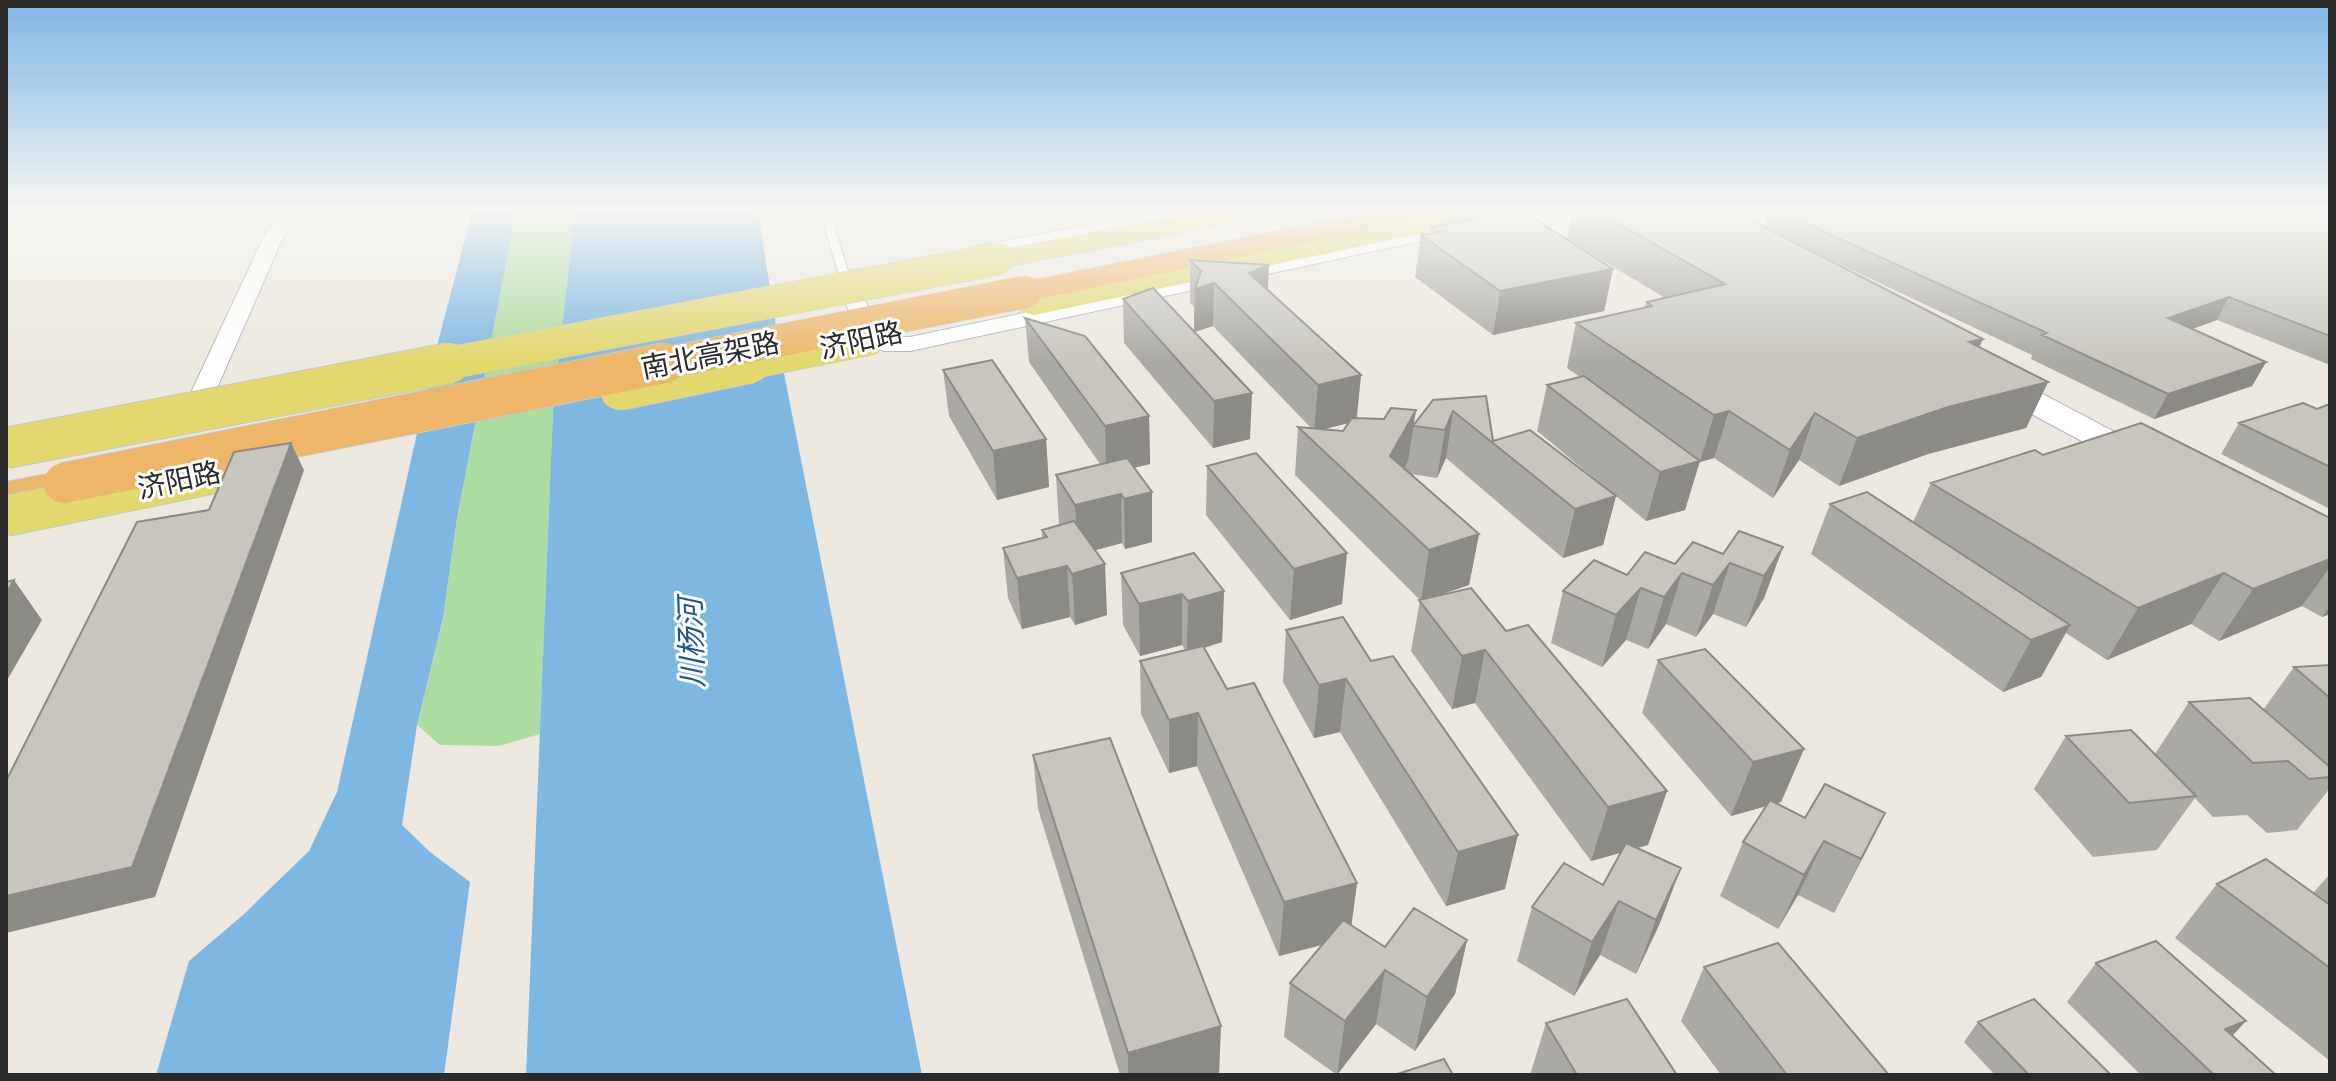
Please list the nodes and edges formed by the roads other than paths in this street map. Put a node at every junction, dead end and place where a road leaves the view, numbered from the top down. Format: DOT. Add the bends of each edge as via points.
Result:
graph roads {
  1 [pos="262,262"];
  2 [pos="840,262"];
  3 [pos="925,262"];
  4 [pos="979,262"];
  5 [pos="1052,262"];
  6 [pos="1163,262"];
  7 [pos="1236,262"];
  8 [pos="1292,262"];
  9 [pos="845,278"];
  10 [pos="1972,369"];
  11 [pos="201,397"];
  12 [pos="6,434"];
  13 [pos="6,448"];
  14 [pos="6,465"];
  15 [pos="2165,472"];
  16 [pos="6,495"];
  17 [pos="6,516"];
  18 [pos="6,532"];
  1 -- 11 [label="street"];
  2 -- 9 [label="lane"];
  3 -- 9 [label="street"];
  4 -- 13 [label="main road, 济阳路, bridge"];
  5 -- 14 [label="highway, 南北高架路"];
  6 -- 16 [label="highway, 南北高架路, bridge"];
  7 -- 17 [label="main road, 济阳路, bridge"];
  8 -- 9 [label="street" via="910,344 884,344 869,335"];
  10 -- 15 [label="street"];
  11 -- 12 [label="street"];
  11 -- 18 [label="street" via="262,391 247,464 236,475 189,493"];
}
